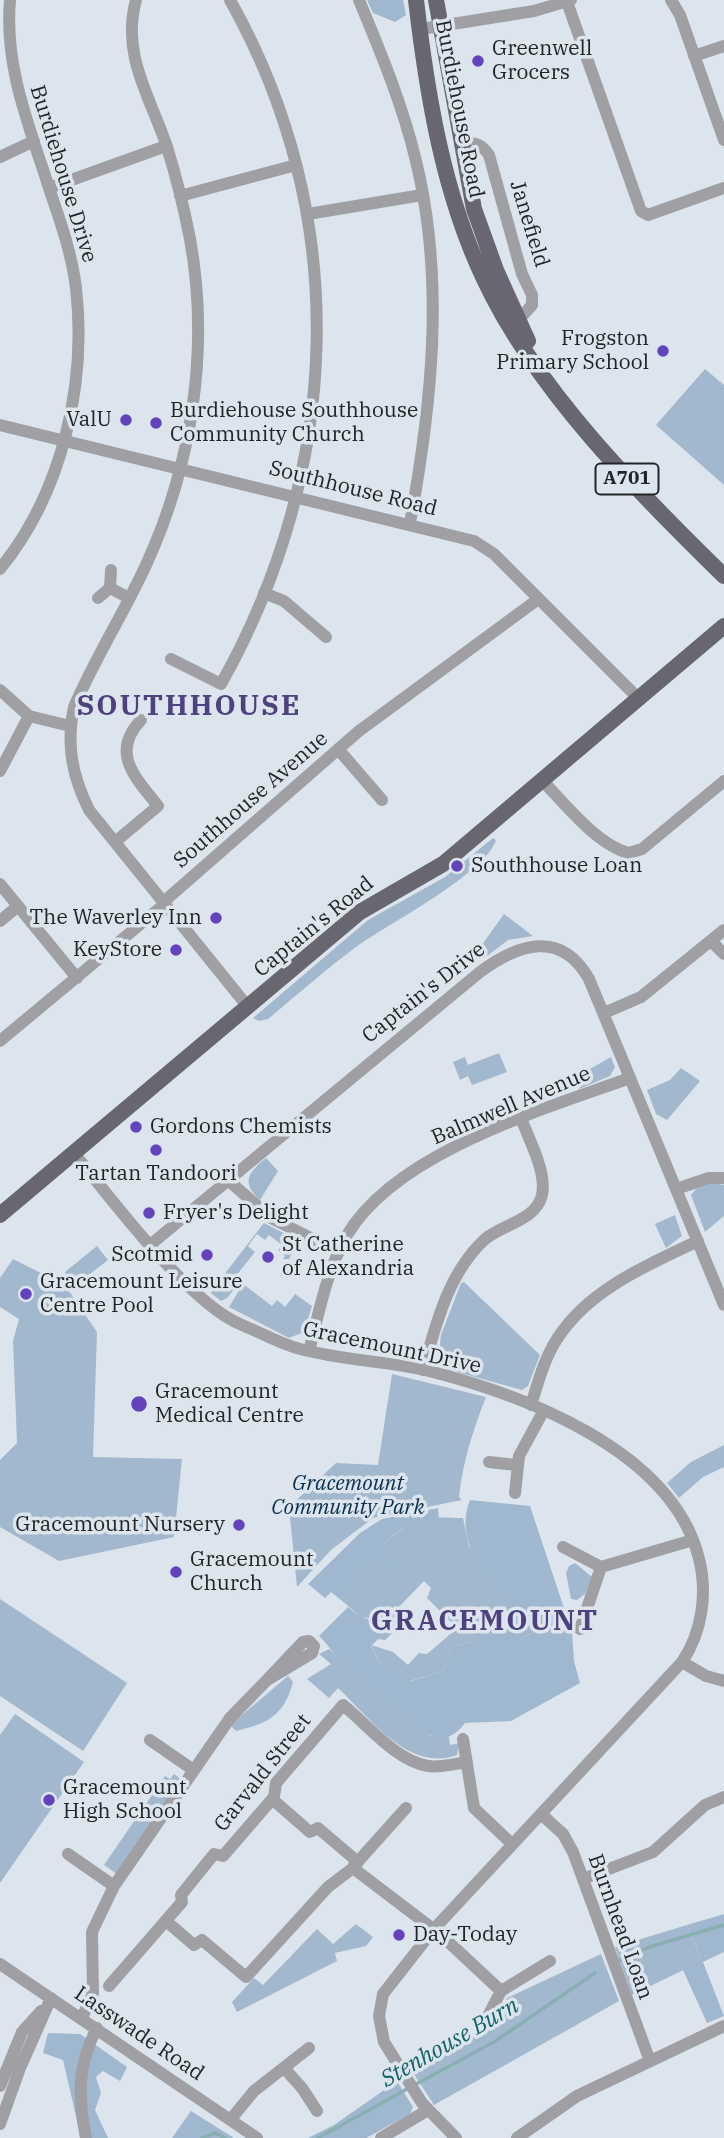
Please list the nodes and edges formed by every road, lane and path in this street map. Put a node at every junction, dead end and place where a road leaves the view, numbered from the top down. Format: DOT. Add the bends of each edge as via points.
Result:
graph roads {
  1 [pos="10,0"];
  2 [pos="136,0"];
  3 [pos="230,0"];
  4 [pos="359,0"];
  5 [pos="416,0"];
  6 [pos="436,0"];
  7 [pos="671,0"];
  8 [pos="569,1"];
  9 [pos="533,5"];
  10 [pos="440,26"];
  11 [pos="421,29"];
  12 [pos="724,46"];
  13 [pos="694,56"];
  14 [pos="724,140"];
  15 [pos="34,141"];
  16 [pos="460,143"];
  17 [pos="166,146"];
  18 [pos="0,157"];
  19 [pos="296,165"];
  20 [pos="50,188"];
  21 [pos="724,188"];
  22 [pos="422,195"];
  23 [pos="180,196"];
  24 [pos="308,214"];
  25 [pos="512,320"];
  26 [pos="0,425"];
  27 [pos="64,441"];
  28 [pos="181,469"];
  29 [pos="297,496"];
  30 [pos="410,523"];
  31 [pos="0,569"];
  32 [pos="111,570"];
  33 [pos="724,576"];
  34 [pos="110,588"];
  35 [pos="264,593"];
  36 [pos="98,598"];
  37 [pos="129,598"];
  38 [pos="537,600"];
  39 [pos="724,626"];
  40 [pos="326,637"];
  41 [pos="171,659"];
  42 [pos="0,690"];
  43 [pos="638,698"];
  44 [pos="29,716"];
  45 [pos="141,720"];
  46 [pos="70,726"];
  47 [pos="338,749"];
  48 [pos="0,771"];
  49 [pos="541,779"];
  50 [pos="724,781"];
  51 [pos="382,800"];
  52 [pos="116,842"];
  53 [pos="0,884"];
  54 [pos="164,903"];
  55 [pos="18,907"];
  56 [pos="0,921"];
  57 [pos="724,930"];
  58 [pos="711,941"];
  59 [pos="724,954"];
  60 [pos="77,978"];
  61 [pos="248,1007"];
  62 [pos="604,1013"];
  63 [pos="0,1041"];
  64 [pos="630,1078"];
  65 [pos="522,1118"];
  66 [pos="73,1152"];
  67 [pos="724,1178"];
  68 [pos="228,1180"];
  69 [pos="676,1189"];
  70 [pos="0,1215"];
  71 [pos="698,1241"];
  72 [pos="150,1245"];
  73 [pos="339,1252"];
  74 [pos="724,1305"];
  75 [pos="309,1351"];
  76 [pos="423,1370"];
  77 [pos="531,1405"];
  78 [pos="544,1410"];
  79 [pos="489,1462"];
  80 [pos="516,1465"];
  81 [pos="514,1493"];
  82 [pos="693,1540"];
  83 [pos="563,1547"];
  84 [pos="601,1567"];
  85 [pos="580,1629"];
  86 [pos="682,1662"];
  87 [pos="267,1680"];
  88 [pos="724,1681"];
  89 [pos="463,1739"];
  90 [pos="150,1740"];
  91 [pos="467,1762"];
  92 [pos="192,1769"];
  93 [pos="724,1797"];
  94 [pos="272,1799"];
  95 [pos="405,1808"];
  96 [pos="541,1814"];
  97 [pos="512,1844"];
  98 [pos="68,1854"];
  99 [pos="355,1865"];
  100 [pos="583,1879"];
  101 [pos="114,1886"];
  102 [pos="166,1921"];
  103 [pos="434,1929"];
  104 [pos="550,1961"];
  105 [pos="0,1964"];
  106 [pos="109,1986"];
  107 [pos="500,1991"];
  108 [pos="48,2003"];
  109 [pos="82,2018"];
  110 [pos="486,2020"];
  111 [pos="724,2027"];
  112 [pos="97,2028"];
  113 [pos="309,2048"];
  114 [pos="650,2061"];
  115 [pos="285,2069"];
  116 [pos="0,2086"];
  117 [pos="428,2110"];
  118 [pos="317,2111"];
  119 [pos="231,2119"];
  120 [pos="0,2124"];
  121 [pos="86,2138"];
  122 [pos="257,2138"];
  123 [pos="381,2138"];
  124 [pos="456,2138"];
  125 [pos="517,2138"];
  1 -- 15 [label="street, Burdiehouse Drive" via="15,80"];
  2 -- 17 [label="street" via="131,19 136,71"];
  3 -- 19 [label="street" via="274,91"];
  4 -- 22 [label="street" via="405,124"];
  5 -- 11 [label="main road, Burdiehouse Road / A701"];
  6 -- 10 [label="main road, Burdiehouse Road / A701"];
  7 -- 13 [label="street"];
  8 -- 9 [label="street"];
  8 -- 21 [label="street" via="642,211 648,215"];
  9 -- 10 [label="street"];
  10 -- 11 [label="street"];
  10 -- 16 [label="main road, Burdiehouse Road / A701"];
  11 -- 25 [label="main road, Burdiehouse Road / A701" via="456,208 484,278"];
  12 -- 13 [label="street"];
  13 -- 14 [label="street"];
  15 -- 18 [label="street"];
  15 -- 20 [label="street, Burdiehouse Drive"];
  16 -- 25 [label="main road, Burdiehouse Road / A701" via="484,240"];
  16 -- 25 [label="street, Janefield" via="473,142 489,155 532,295 532,305"];
  17 -- 20 [label="street"];
  17 -- 23 [label="street"];
  19 -- 23 [label="street"];
  19 -- 24 [label="street"];
  20 -- 27 [label="street, Burdiehouse Drive" via="71,263 78,309 77,355"];
  22 -- 24 [label="street"];
  22 -- 30 [label="street" via="433,331 424,447"];
  23 -- 28 [label="street" via="198,316 195,382"];
  24 -- 29 [label="street" via="318,345 309,439"];
  25 -- 33 [label="main road, Burdiehouse Road / A701" via="542,372 632,484"];
  26 -- 27 [label="street, Southhouse Road"];
  27 -- 28 [label="street, Southhouse Road"];
  27 -- 31 [label="street, Burdiehouse Drive" via="36,515"];
  28 -- 29 [label="street, Southhouse Road"];
  28 -- 37 [label="street" via="166,517"];
  29 -- 30 [label="street, Southhouse Road"];
  29 -- 35 [label="street"];
  30 -- 38 [label="street, Southhouse Road" via="487,547"];
  32 -- 34 [label="street"];
  34 -- 36 [label="street"];
  34 -- 37 [label="street"];
  35 -- 40 [label="street" via="284,601"];
  35 -- 41 [label="street" via="221,684"];
  37 -- 46 [label="street" via="80,694"];
  38 -- 43 [label="street, Southhouse Road"];
  38 -- 47 [label="street, Southhouse Avenue"];
  39 -- 43 [label="main road, Captain's Road"];
  42 -- 44 [label="street"];
  43 -- 49 [label="main road, Captain's Road"];
  44 -- 46 [label="street"];
  44 -- 48 [label="street"];
  45 -- 52 [label="street" via="127,737 126,755 135,777 158,806"];
  46 -- 52 [label="street" via="77,784 89,810"];
  47 -- 51 [label="street"];
  47 -- 54 [label="street, Southhouse Avenue"];
  49 -- 50 [label="street" via="578,819 615,848 629,853 642,849"];
  49 -- 61 [label="main road, Captain's Road" via="443,864 360,912"];
  52 -- 54 [label="street"];
  53 -- 55 [label="street"];
  54 -- 60 [label="street, Southhouse Avenue"];
  54 -- 61 [label="street"];
  55 -- 56 [label="street"];
  55 -- 60 [label="street"];
  57 -- 58 [label="street"];
  58 -- 59 [label="street"];
  58 -- 62 [label="street" via="641,997"];
  60 -- 63 [label="street, Southhouse Avenue"];
  61 -- 66 [label="main road, Captain's Road"];
  62 -- 64 [label="street, Captain's Drive"];
  62 -- 68 [label="street, Captain's Drive" via="586,972 568,955 536,946 507,953"];
  64 -- 65 [label="street, Balmwell Avenue"];
  64 -- 69 [label="street, Captain's Drive"];
  65 -- 73 [label="street, Balmwell Avenue" via="417,1168 364,1213"];
  65 -- 76 [label="street" via="542,1178 541,1198 533,1212 495,1231 463,1265 441,1310"];
  66 -- 70 [label="main road, Captain's Road"];
  66 -- 72 [label="street, Gracemount Drive"];
  67 -- 69 [label="street"];
  68 -- 72 [label="street, Captain's Drive"];
  68 -- 73 [label="street" via="271,1218"];
  69 -- 71 [label="street, Captain's Drive"];
  71 -- 74 [label="street, Captain's Drive"];
  71 -- 77 [label="street" via="620,1281 570,1322 548,1357"];
  72 -- 75 [label="street, Gracemount Drive" via="233,1320"];
  73 -- 75 [label="street, Balmwell Avenue"];
  75 -- 76 [label="street, Gracemount Drive"];
  76 -- 77 [label="street, Gracemount Drive"];
  77 -- 78 [label="street, Gracemount Drive"];
  78 -- 80 [label="street"];
  78 -- 82 [label="street, Gracemount Drive" via="645,1472 674,1507"];
  79 -- 80 [label="street"];
  80 -- 81 [label="street"];
  82 -- 84 [label="street"];
  82 -- 86 [label="street, Gracemount Drive" via="702,1579 701,1613 694,1641"];
  83 -- 84 [label="street"];
  84 -- 85 [label="street"];
  86 -- 88 [label="street"];
  86 -- 96 [label="street, Gracemount Drive"];
  87 -- 92 [label="street" via="230,1718"];
  89 -- 91 [label="street"];
  90 -- 92 [label="street"];
  91 -- 94 [label="street, Garvald Street" via="437,1767 418,1763 342,1705 276,1783"];
  91 -- 97 [label="street" via="474,1808"];
  92 -- 101 [label="street"];
  93 -- 100 [label="street" via="705,1805 653,1852"];
  94 -- 99 [label="street" via="310,1832 318,1828"];
  94 -- 102 [label="street, Garvald Street" via="223,1856 214,1854"];
  95 -- 99 [label="street"];
  96 -- 97 [label="street, Gracemount Drive"];
  96 -- 100 [label="street, Burnhead Loan" via="563,1834"];
  97 -- 103 [label="street, Gracemount Drive"];
  98 -- 101 [label="street"];
  99 -- 102 [label="street" via="328,1887 246,1977 202,1940 194,1945"];
  99 -- 103 [label="street"];
  100 -- 114 [label="street, Burnhead Loan"];
  101 -- 109 [label="street" via="92,1931 93,1993"];
  102 -- 106 [label="street, Garvald Street"];
  103 -- 107 [label="street"];
  103 -- 117 [label="street, Gracemount Drive" via="394,1978 380,2004 382,2036"];
  104 -- 107 [label="street"];
  105 -- 108 [label="street, Lasswade Road"];
  107 -- 110 [label="street"];
  108 -- 109 [label="street, Lasswade Road"];
  108 -- 116 [label="street" via="22,2032"];
  108 -- 120 [label="street"];
  109 -- 112 [label="street, Lasswade Road"];
  111 -- 114 [label="street"];
  112 -- 119 [label="street, Lasswade Road"];
  112 -- 121 [label="street" via="80,2071"];
  113 -- 115 [label="street"];
  114 -- 125 [label="street" via="577,2096"];
  115 -- 118 [label="street"];
  115 -- 119 [label="street" via="254,2091"];
  117 -- 123 [label="street"];
  117 -- 124 [label="street, Gracemount Drive"];
  119 -- 122 [label="street, Lasswade Road"];
}
